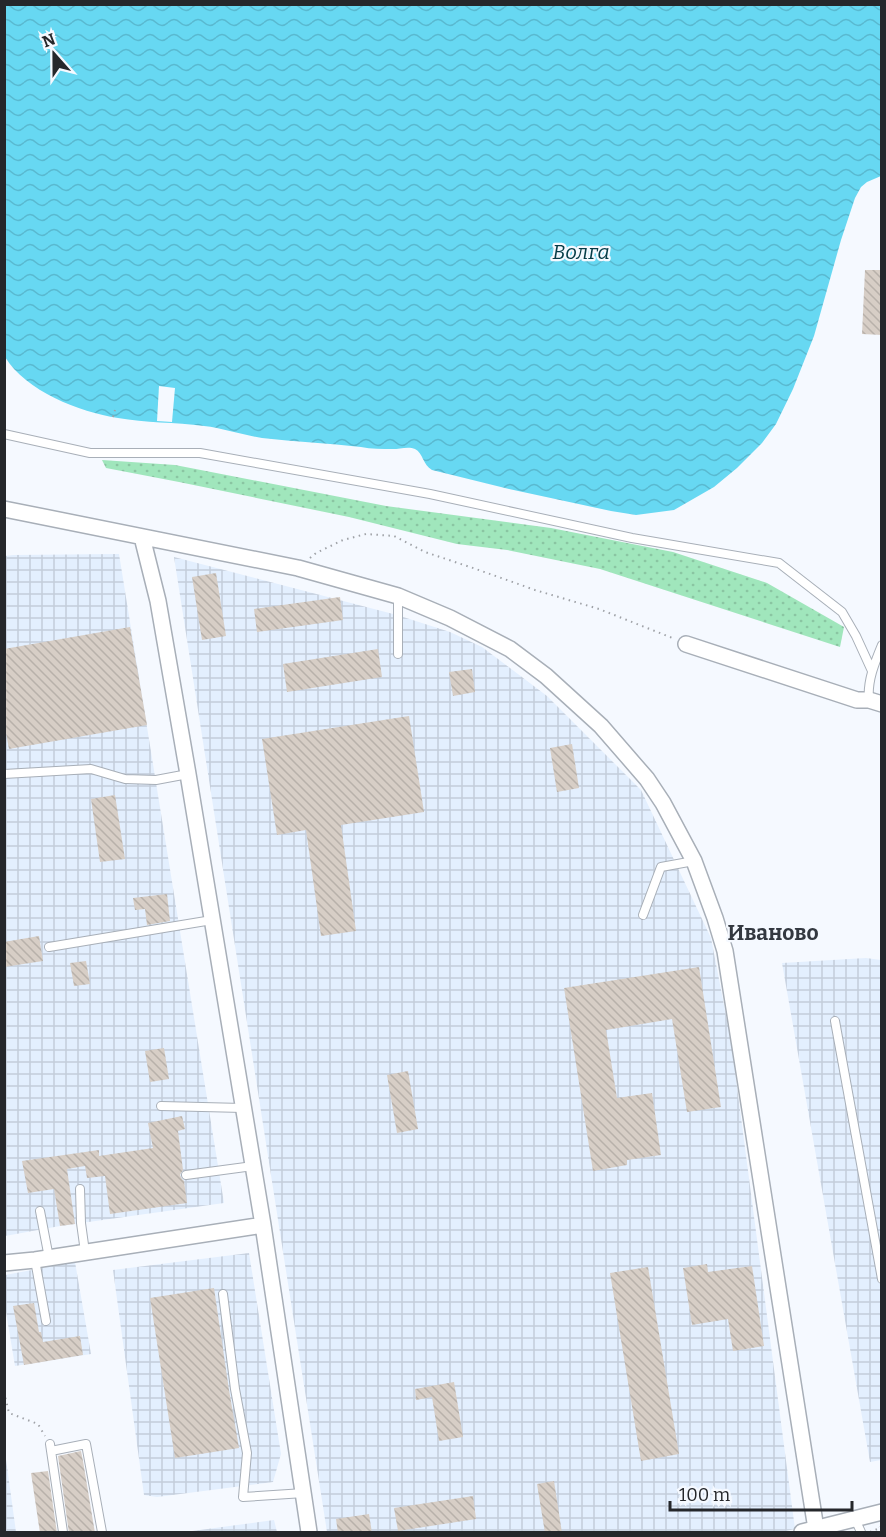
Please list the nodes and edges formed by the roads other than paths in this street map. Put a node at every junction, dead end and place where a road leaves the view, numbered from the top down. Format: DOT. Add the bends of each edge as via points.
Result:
graph roads {
  1 [pos="4,434"];
  2 [pos="4,509"];
  3 [pos="142,537"];
  4 [pos="398,596"];
  5 [pos="686,644"];
  6 [pos="882,645"];
  7 [pos="398,654"];
  8 [pos="872,671"];
  9 [pos="875,702"];
  10 [pos="4,774"];
  11 [pos="188,774"];
  12 [pos="694,861"];
  13 [pos="644,915"];
  14 [pos="212,920"];
  15 [pos="49,947"];
  16 [pos="835,1021"];
  17 [pos="160,1106"];
  18 [pos="243,1108"];
  19 [pos="253,1166"];
  20 [pos="186,1175"];
  21 [pos="80,1189"];
  22 [pos="40,1211"];
  23 [pos="263,1225"];
  24 [pos="85,1252"];
  25 [pos="42,1259"];
  26 [pos="4,1263"];
  27 [pos="882,1279"];
  28 [pos="223,1294"];
  29 [pos="46,1321"];
  30 [pos="304,1493"];
  31 [pos="882,1512"];
  32 [pos="858,1526"];
  33 [pos="809,1531"];
  34 [pos="63,1533"];
  35 [pos="102,1533"];
  36 [pos="309,1533"];
  1 -- 8 [label="lane" via="90,453 200,453 779,563 842,612"];
  2 -- 3 [label="street"];
  3 -- 4 [label="street" via="298,568"];
  3 -- 11 [label="street" via="158,601"];
  4 -- 7 [label="lane"];
  4 -- 12 [label="street" via="510,649 546,676 601,726 647,779"];
  5 -- 9 [label="street" via="857,700"];
  6 -- 8 [label="lane"];
  8 -- 9 [label="lane" via="868,692"];
  10 -- 11 [label="lane" via="91,769 125,779 156,780"];
  11 -- 14 [label="street"];
  12 -- 13 [label="lane" via="661,867"];
  12 -- 33 [label="street" via="725,951"];
  14 -- 15 [label="lane"];
  14 -- 18 [label="street"];
  16 -- 27 [label="lane"];
  17 -- 18 [label="lane"];
  18 -- 19 [label="street"];
  19 -- 20 [label="lane"];
  19 -- 23 [label="street"];
  21 -- 24 [label="lane"];
  22 -- 25 [label="lane"];
  23 -- 24 [label="street"];
  23 -- 30 [label="street"];
  24 -- 25 [label="street"];
  25 -- 26 [label="street"];
  25 -- 29 [label="lane"];
  28 -- 30 [label="lane" via="247,1453 243,1497"];
  30 -- 36 [label="street"];
  31 -- 32 [label="street"];
  32 -- 33 [label="street"];
  34 -- 35 [label="lane" via="50,1447 86,1444"];
}
